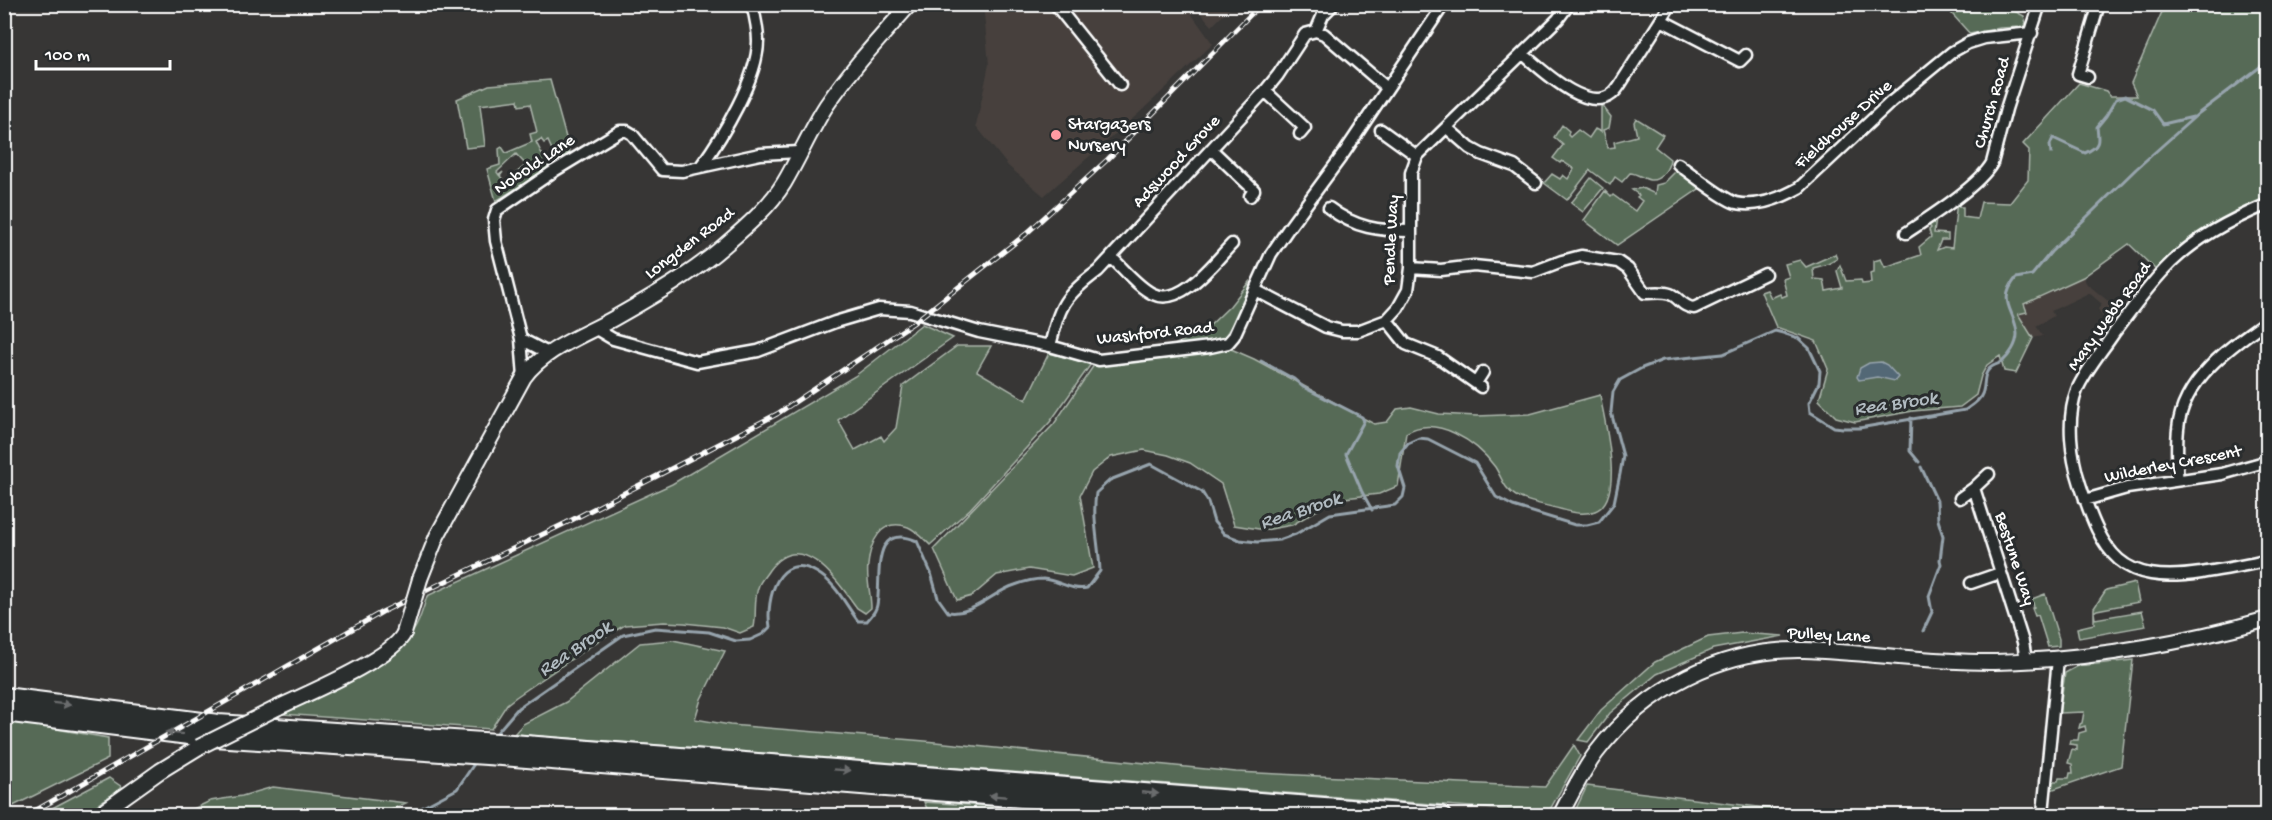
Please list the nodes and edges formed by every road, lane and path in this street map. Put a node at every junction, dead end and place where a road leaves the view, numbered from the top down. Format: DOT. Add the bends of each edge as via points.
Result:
graph roads {
  1 [pos="752,4"];
  2 [pos="910,4"];
  3 [pos="1055,4"];
  4 [pos="1334,4"];
  5 [pos="1444,4"];
  6 [pos="1569,4"];
  7 [pos="1671,4"];
  8 [pos="2040,4"];
  9 [pos="2099,4"];
  10 [pos="1661,20"];
  11 [pos="1316,31"];
  12 [pos="2032,33"];
  13 [pos="1523,54"];
  14 [pos="1741,62"];
  15 [pos="2088,77"];
  16 [pos="1120,85"];
  17 [pos="1387,88"];
  18 [pos="1265,91"];
  19 [pos="1306,128"];
  20 [pos="1447,128"];
  21 [pos="1386,136"];
  22 [pos="1211,149"];
  23 [pos="799,152"];
  24 [pos="1417,156"];
  25 [pos="1677,164"];
  26 [pos="701,166"];
  27 [pos="1536,183"];
  28 [pos="1255,190"];
  29 [pos="2268,204"];
  30 [pos="1329,208"];
  31 [pos="1411,231"];
  32 [pos="1906,233"];
  33 [pos="1230,250"];
  34 [pos="1111,257"];
  35 [pos="1411,268"];
  36 [pos="1765,274"];
  37 [pos="1254,290"];
  38 [pos="1388,320"];
  39 [pos="2268,320"];
  40 [pos="596,329"];
  41 [pos="521,339"];
  42 [pos="1050,346"];
  43 [pos="548,353"];
  44 [pos="1483,372"];
  45 [pos="524,377"];
  46 [pos="2268,461"];
  47 [pos="1989,474"];
  48 [pos="2177,480"];
  49 [pos="1974,488"];
  50 [pos="1960,498"];
  51 [pos="2085,500"];
  52 [pos="2268,560"];
  53 [pos="2000,573"];
  54 [pos="1971,583"];
  55 [pos="2268,619"];
  56 [pos="2058,659"];
  57 [pos="2026,660"];
  58 [pos="4,697"];
  59 [pos="4,712"];
  60 [pos="470,747"];
  61 [pos="507,750"];
  62 [pos="2043,813"];
  63 [pos="97,816"];
  64 [pos="1244,816"];
  65 [pos="1441,816"];
  66 [pos="1560,816"];
  1 -- 26 [label="street" via="758,43 752,71 715,147"];
  2 -- 23 [label="street, Longden Road" via="851,70"];
  3 -- 16 [label="street"];
  4 -- 11 [label="street, Adswood Grove" via="1323,15"];
  5 -- 17 [label="street, Washford Road"];
  6 -- 13 [label="street"];
  7 -- 10 [label="street"];
  8 -- 12 [label="street, Church Road"];
  9 -- 15 [label="street" via="2078,74"];
  10 -- 13 [label="street" via="1621,83 1604,98 1581,96"];
  10 -- 14 [label="street"];
  11 -- 17 [label="street"];
  11 -- 18 [label="street, Adswood Grove" via="1305,34"];
  12 -- 25 [label="street, Fieldhouse Drive" via="1998,34 1952,52 1891,102 1799,188 1784,196 1765,203 1736,203"];
  12 -- 32 [label="street, Church Road" via="1988,170"];
  13 -- 20 [label="street"];
  17 -- 37 [label="street, Washford Road" via="1271,254"];
  18 -- 19 [label="street"];
  18 -- 22 [label="street, Adswood Grove"];
  20 -- 24 [label="street"];
  20 -- 27 [label="street" via="1470,148 1514,166 1521,178"];
  21 -- 24 [label="street"];
  22 -- 28 [label="street"];
  22 -- 34 [label="street, Adswood Grove"];
  23 -- 26 [label="street, Nobold Lane" via="760,154"];
  23 -- 40 [label="street, Longden Road" via="784,183 756,217 723,247 687,274"];
  24 -- 31 [label="street, Pendle Way" via="1411,173"];
  26 -- 41 [label="street, Nobold Lane" via="682,171 662,170 632,134 620,131 497,210 496,241"];
  29 -- 51 [label="street, Mary Webb Road" via="2216,229 2165,269 2085,376 2077,390 2072,427 2075,466"];
  30 -- 31 [label="street" via="1340,221 1384,231"];
  31 -- 35 [label="street, Pendle Way"];
  33 -- 34 [label="street" via="1200,279 1165,296 1145,289"];
  34 -- 42 [label="street, Adswood Grove" via="1071,292 1060,308"];
  35 -- 36 [label="street" via="1474,266 1533,273 1581,256 1618,262 1645,293 1673,295 1686,308 1694,308"];
  35 -- 38 [label="street, Pendle Way" via="1408,290"];
  37 -- 38 [label="street" via="1326,327 1342,331 1358,332"];
  37 -- 42 [label="street, Washford Road" via="1228,343 1099,360"];
  38 -- 44 [label="street" via="1406,344 1438,357 1479,385"];
  39 -- 48 [label="street" via="2222,356 2193,387 2178,428"];
  40 -- 42 [label="street, Washford Road" via="613,339 697,363 758,351 879,309 910,311 979,332"];
  40 -- 43 [label="street, Longden Road"];
  41 -- 43 [label="street"];
  41 -- 45 [label="street, Nobold Lane"];
  43 -- 45 [label="street, Longden Road"];
  45 -- 63 [label="street, Longden Road, bridge" via="437,536 404,633 393,648 199,747"];
  46 -- 48 [label="street, Wilderley Crescent" via="2222,474"];
  47 -- 49 [label="street"];
  48 -- 51 [label="street, Wilderley Crescent"];
  49 -- 50 [label="street"];
  49 -- 53 [label="street, Bestune Way"];
  51 -- 52 [label="street, Mary Webb Road" via="2104,543 2123,564 2147,574 2165,576"];
  53 -- 54 [label="street"];
  53 -- 57 [label="street, Bestune Way" via="2024,642"];
  55 -- 56 [label="street, Pulley Lane" via="2150,646"];
  56 -- 57 [label="street, Pulley Lane"];
  56 -- 62 [label="street"];
  57 -- 66 [label="street, Pulley Lane" via="1924,661 1803,650 1757,654 1703,668 1661,691 1595,753"];
  58 -- 60 [label="highway, one-way" via="218,724"];
  60 -- 59 [label="highway, one-way" via="197,736"];
  60 -- 61 [label="highway"];
  64 -- 61 [label="highway, one-way"];
  61 -- 65 [label="highway, one-way"];
}
